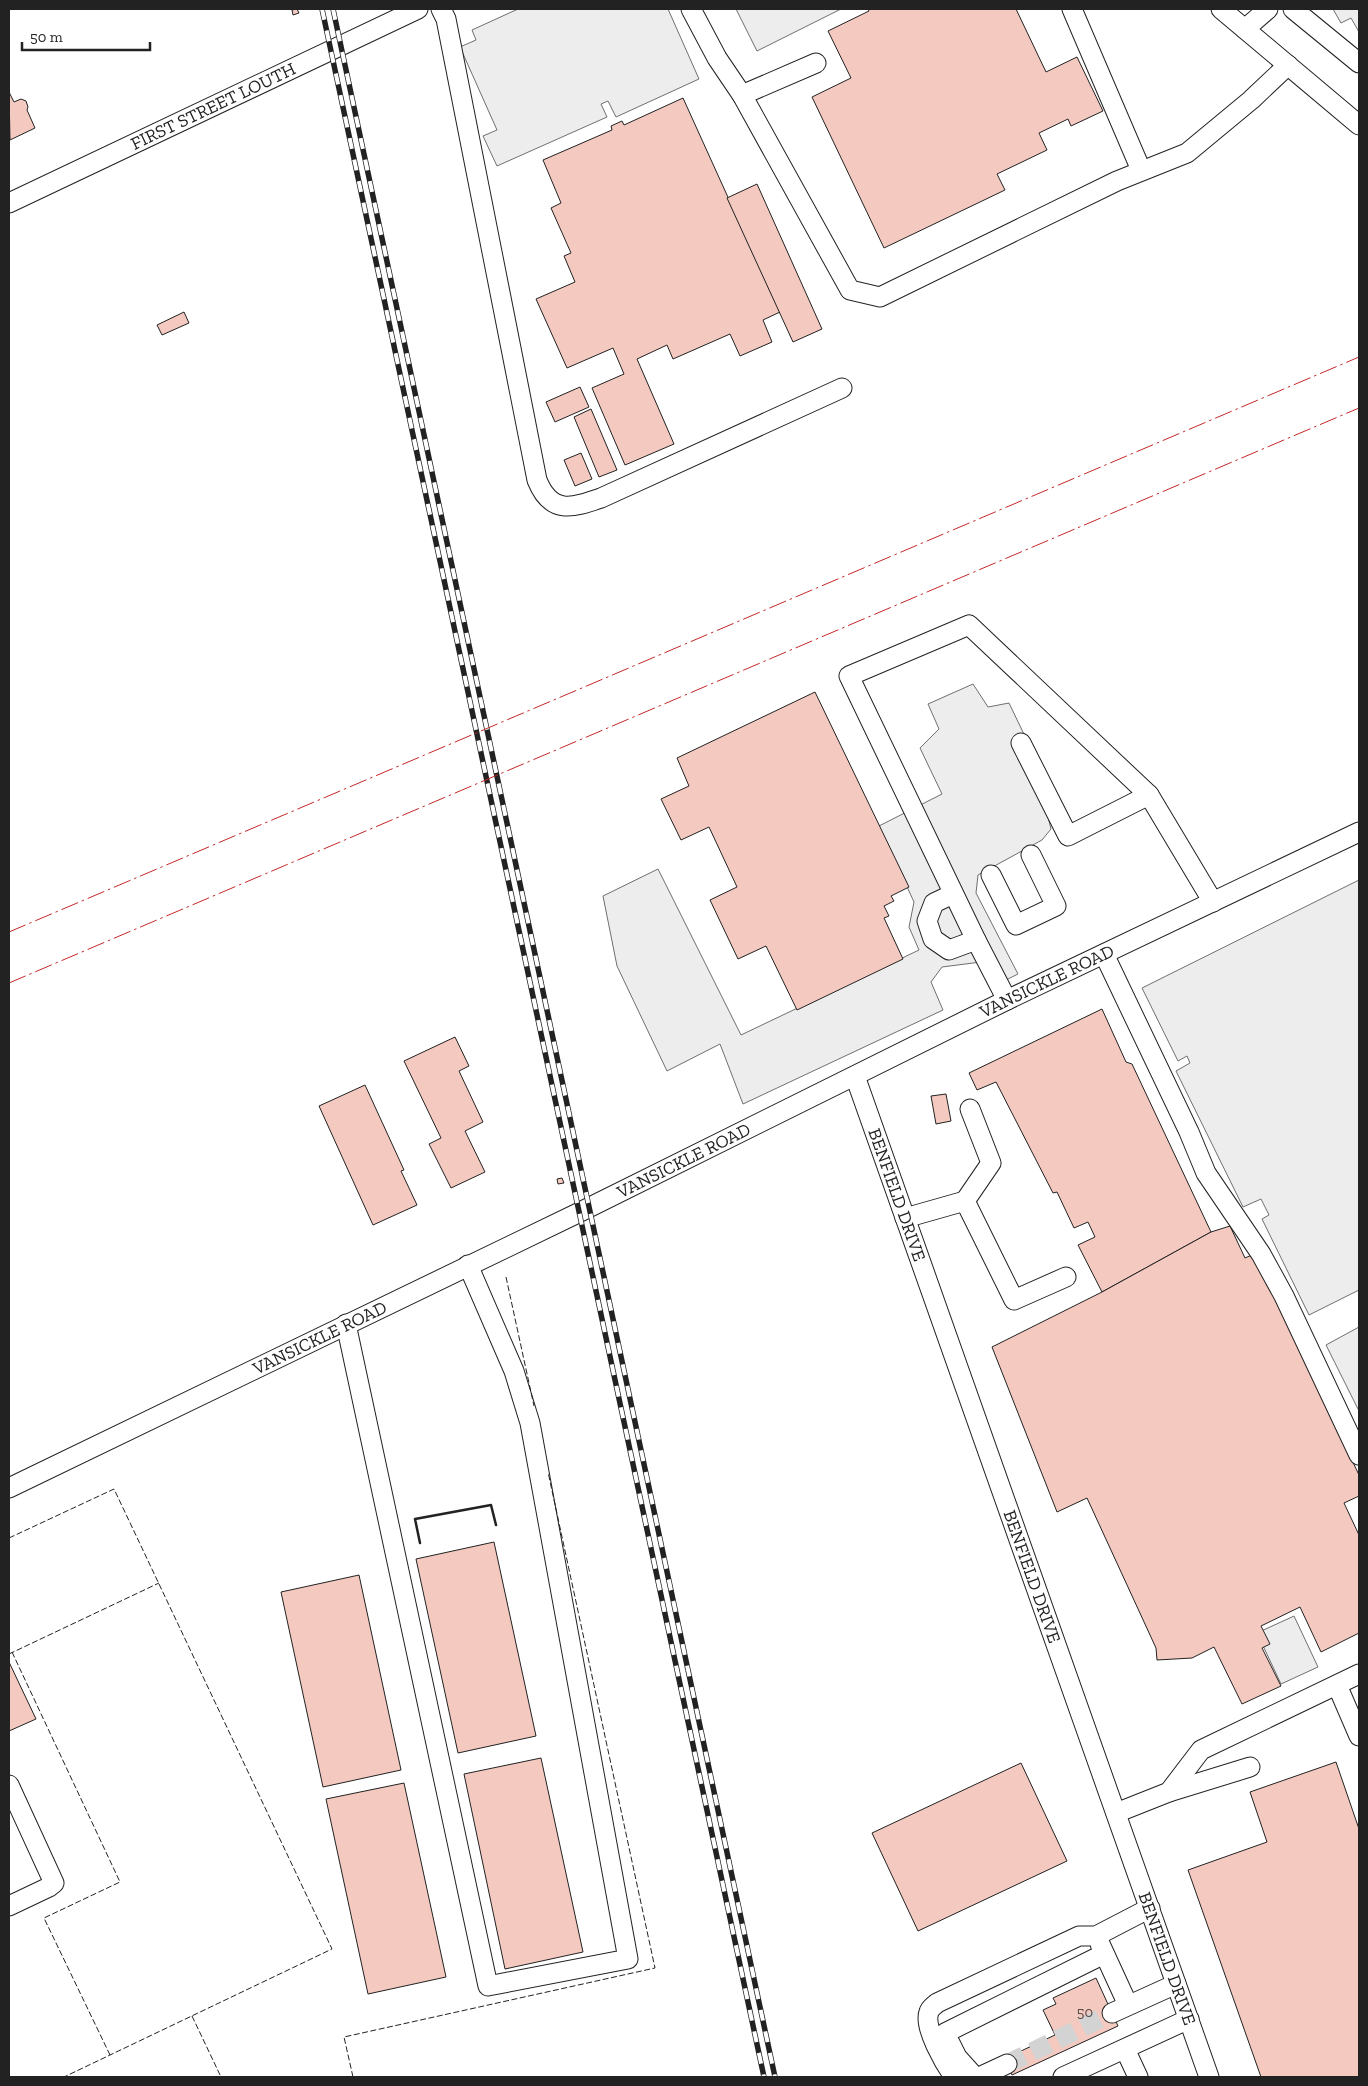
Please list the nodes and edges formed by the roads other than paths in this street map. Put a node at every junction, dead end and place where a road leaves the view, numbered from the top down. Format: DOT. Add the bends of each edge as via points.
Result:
graph roads {
  1 [pos="418,9"];
  2 [pos="441,9"];
  3 [pos="691,9"];
  4 [pos="1072,9"];
  5 [pos="1221,9"];
  6 [pos="1268,9"];
  7 [pos="1293,9"];
  8 [pos="1245,29"];
  9 [pos="816,63"];
  10 [pos="1359,64"];
  11 [pos="1288,65"];
  12 [pos="742,96"];
  13 [pos="1359,125"];
  14 [pos="1141,170"];
  15 [pos="9,203"];
  16 [pos="842,388"];
  17 [pos="1021,743"];
  18 [pos="1149,795"];
  19 [pos="1359,832"];
  20 [pos="1031,855"];
  21 [pos="991,874"];
  22 [pos="953,894"];
  23 [pos="1213,902"];
  24 [pos="976,940"];
  25 [pos="1104,954"];
  26 [pos="1007,1000"];
  27 [pos="855,1076"];
  28 [pos="970,1109"];
  29 [pos="965,1201"];
  30 [pos="905,1218"];
  31 [pos="468,1266"];
  32 [pos="1066,1277"];
  33 [pos="346,1324"];
  34 [pos="1359,1455"];
  35 [pos="9,1488"];
  36 [pos="1359,1674"];
  37 [pos="1337,1684"];
  38 [pos="1359,1736"];
  39 [pos="1250,1767"];
  40 [pos="9,1785"];
  41 [pos="1169,1792"];
  42 [pos="1116,1812"];
  43 [pos="9,1906"];
  44 [pos="1150,1908"];
  45 [pos="1096,1936"];
  46 [pos="1104,1954"];
  47 [pos="1176,1984"];
  48 [pos="1189,2019"];
  49 [pos="1125,2049"];
  50 [pos="1007,2064"];
  51 [pos="954,2077"];
  52 [pos="975,2077"];
  53 [pos="980,2077"];
  54 [pos="1063,2077"];
  55 [pos="1138,2077"];
  56 [pos="1209,2077"];
  1 -- 15 [label="street, FIRST STREET LOUTH"];
  2 -- 16 [label="street" via="446,19 537,480 554,503 568,508 601,498"];
  3 -- 12 [label="street" via="716,58"];
  4 -- 14 [label="street"];
  5 -- 8 [label="street"];
  6 -- 8 [label="street"];
  7 -- 10 [label="street"];
  8 -- 11 [label="street"];
  9 -- 12 [label="street"];
  11 -- 13 [label="street"];
  11 -- 14 [label="street" via="1187,153"];
  12 -- 14 [label="street" via="850,290 880,297"];
  17 -- 18 [label="street" via="1068,836"];
  18 -- 22 [label="street" via="969,624 849,676"];
  18 -- 23 [label="street"];
  19 -- 23 [label="street, VANSICKLE ROAD"];
  20 -- 21 [label="street" via="1056,906 1016,925"];
  22 -- 24 [label="street"];
  22 -- 24 [label="street" via="934,903 927,921 932,939 949,950"];
  23 -- 25 [label="street, VANSICKLE ROAD"];
  24 -- 26 [label="street"];
  25 -- 26 [label="street, VANSICKLE ROAD"];
  25 -- 34 [label="street" via="1206,1173 1261,1254 1284,1296"];
  26 -- 27 [label="street, VANSICKLE ROAD"];
  27 -- 30 [label="street, BENFIELD DRIVE"];
  27 -- 31 [label="street, VANSICKLE ROAD"];
  28 -- 29 [label="street" via="991,1164"];
  29 -- 30 [label="street"];
  29 -- 32 [label="street" via="1014,1300"];
  30 -- 42 [label="street, BENFIELD DRIVE"];
  31 -- 33 [label="street, VANSICKLE ROAD"];
  31 -- 33 [label="street" via="514,1371 530,1424 628,1958 488,1986"];
  33 -- 35 [label="street, VANSICKLE ROAD"];
  36 -- 37 [label="street"];
  37 -- 38 [label="street"];
  37 -- 41 [label="street" via="1201,1750"];
  39 -- 41 [label="street"];
  40 -- 43 [label="street" via="54,1883"];
  41 -- 42 [label="street"];
  42 -- 44 [label="street, BENFIELD DRIVE"];
  44 -- 45 [label="street"];
  44 -- 47 [label="street, BENFIELD DRIVE"];
  45 -- 46 [label="street"];
  45 -- 51 [label="street" via="1079,1936 937,2003 929,2010 932,2036"];
  46 -- 47 [label="street" via="1120,2009"];
  46 -- 52 [label="street" via="945,2033 957,2057"];
  47 -- 48 [label="street, BENFIELD DRIVE"];
  48 -- 49 [label="street"];
  48 -- 56 [label="street, BENFIELD DRIVE"];
  49 -- 54 [label="street"];
  49 -- 55 [label="street"];
  50 -- 53 [label="street"];
}
